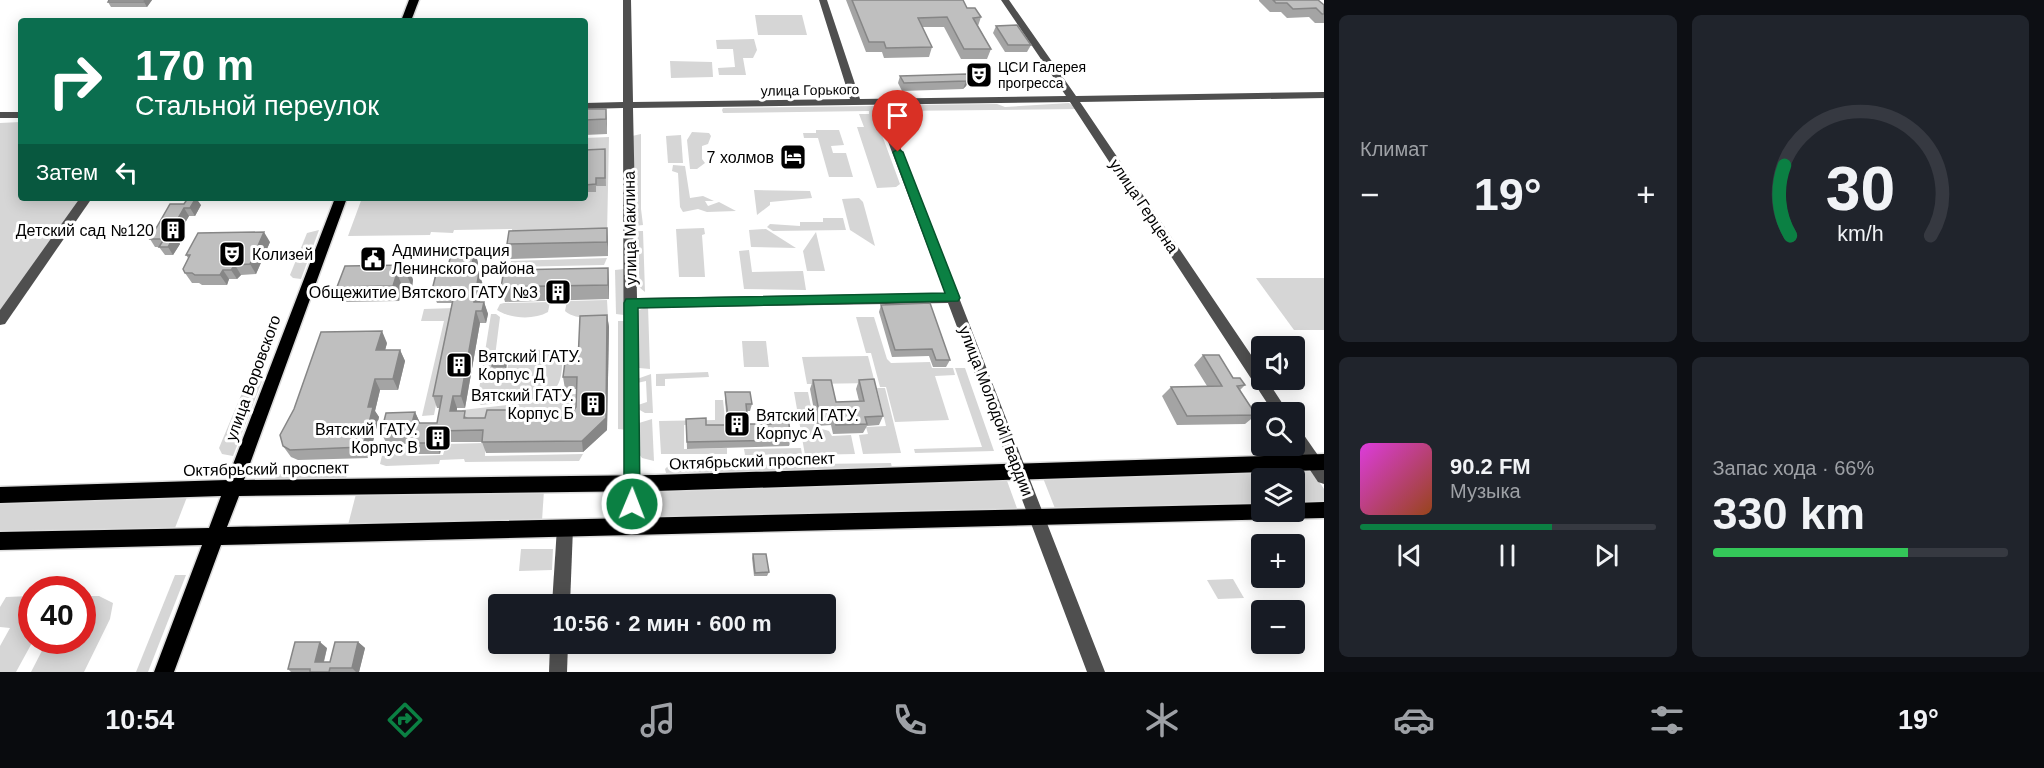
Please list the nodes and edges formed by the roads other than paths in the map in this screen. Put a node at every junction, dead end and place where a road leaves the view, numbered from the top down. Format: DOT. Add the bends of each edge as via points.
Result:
graph roads {
  1 [pos="414,0"];
  2 [pos="627,0"];
  3 [pos="823,0"];
  4 [pos="1005,0"];
  5 [pos="407,18"];
  6 [pos="1324,95"];
  7 [pos="1073,99"];
  8 [pos="856,103"];
  9 [pos="588,106"];
  10 [pos="627,106"];
  11 [pos="0,115"];
  12 [pos="18,115"];
  13 [pos="883,115"];
  14 [pos="84,201"];
  15 [pos="340,201"];
  16 [pos="953,298"];
  17 [pos="631,303"];
  18 [pos="0,320"];
  19 [pos="1274,402"];
  20 [pos="1305,446"];
  21 [pos="1319,462"];
  22 [pos="1020,473"];
  23 [pos="1324,477"];
  24 [pos="632,483"];
  25 [pos="233,488"];
  26 [pos="0,495"];
  27 [pos="1324,510"];
  28 [pos="1305,511"];
  29 [pos="1251,513"];
  30 [pos="1036,519"];
  31 [pos="632,527"];
  32 [pos="565,528"];
  33 [pos="215,536"];
  34 [pos="0,541"];
  35 [pos="562,594"];
  36 [pos="559,654"];
  37 [pos="164,672"];
  38 [pos="558,672"];
  39 [pos="1096,672"];
  1 -- 5 [label="main road"];
  2 -- 10 [label="street, улица Маклина"];
  3 -- 8 [label="street"];
  4 -- 7 [label="street, улица Герцена"];
  6 -- 7 [label="street, улица Горького"];
  7 -- 8 [label="street, улица Горького"];
  7 -- 19 [label="street, улица Герцена"];
  8 -- 10 [label="street, улица Горького"];
  9 -- 10 [label="street, улица Горького"];
  10 -- 17 [label="street, улица Маклина"];
  11 -- 12 [label="street"];
  13 -- 16 [label="street, улица Молодой Гвардии"];
  14 -- 18 [label="street"];
  15 -- 25 [label="main road, улица Воровского"];
  16 -- 17 [label="street"];
  16 -- 22 [label="street, улица Молодой Гвардии"];
  17 -- 24 [label="street, улица Маклина"];
  20 -- 21 [label="street"];
  21 -- 22 [label="main road, Октябрьский проспект"];
  21 -- 23 [label="street"];
  22 -- 24 [label="main road, Октябрьский проспект"];
  22 -- 30 [label="street, улица Молодой Гвардии"];
  24 -- 25 [label="main road, Октябрьский проспект"];
  24 -- 31 [label="street, улица Маклина"];
  25 -- 26 [label="main road, Октябрьский проспект"];
  25 -- 33 [label="main road, улица Воровского"];
  27 -- 28 [label="main road"];
  29 -- 30 [label="main road"];
  30 -- 31 [label="main road"];
  30 -- 39 [label="street, улица Молодой Гвардии"];
  31 -- 32 [label="main road"];
  32 -- 33 [label="main road"];
  32 -- 35 [label="street"];
  33 -- 34 [label="main road"];
  33 -- 37 [label="main road, улица Воровского"];
  36 -- 38 [label="street"];
}
